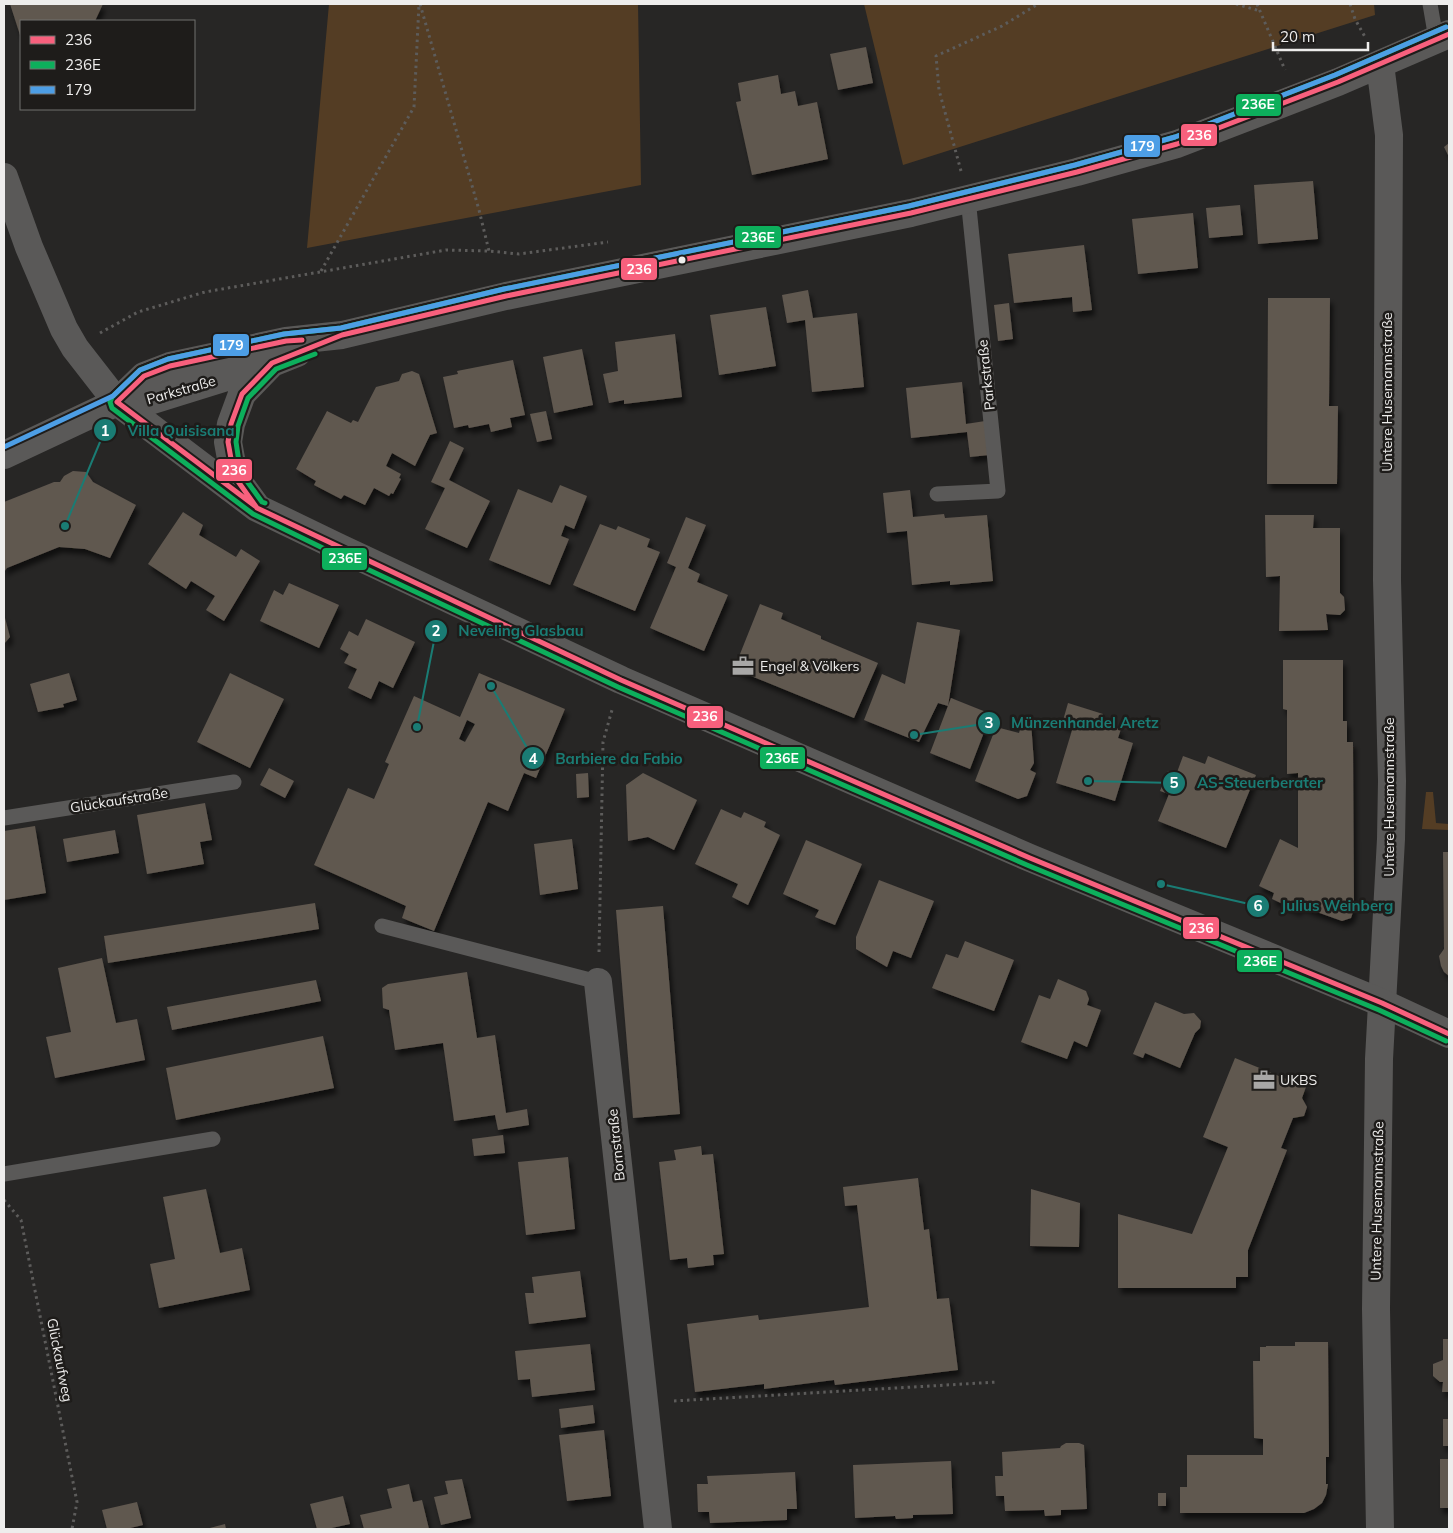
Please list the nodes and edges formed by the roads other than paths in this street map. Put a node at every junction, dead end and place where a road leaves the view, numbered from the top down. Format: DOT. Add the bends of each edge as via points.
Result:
graph roads {
  1 [pos="1430,4"];
  2 [pos="1443,37"];
  3 [pos="1380,64"];
  4 [pos="4,176"];
  5 [pos="968,198"];
  6 [pos="342,335"];
  7 [pos="272,363"];
  8 [pos="118,402"];
  9 [pos="4,456"];
  10 [pos="937,494"];
  11 [pos="257,508"];
  12 [pos="234,782"];
  13 [pos="4,818"];
  14 [pos="382,926"];
  15 [pos="598,982"];
  16 [pos="1382,1003"];
  17 [pos="1449,1034"];
  18 [pos="213,1139"];
  19 [pos="4,1174"];
  20 [pos="658,1529"];
  21 [pos="1380,1529"];
  1 -- 2 [label="lane"];
  2 -- 3 [label="street, Parkstraße"];
  3 -- 5 [label="street, Parkstraße" via="1177,144"];
  3 -- 16 [label="street, Untere Husemannstraße" via="1389,136 1387,580 1392,781 1392,839"];
  4 -- 8 [label="street" via="29,247 64,329"];
  5 -- 6 [label="street, Parkstraße" via="911,213 506,296"];
  5 -- 10 [label="lane, Parkstraße" via="998,491"];
  6 -- 7 [label="street, Parkstraße"];
  6 -- 8 [label="street, Parkstraße" via="286,341 170,366 144,376"];
  7 -- 8 [label="street, Parkstraße" via="149,401"];
  7 -- 11 [label="street, Parkstraße" via="242,394 228,442 237,480"];
  8 -- 9 [label="street"];
  8 -- 11 [label="street"];
  11 -- 16 [label="street" via="621,680 1030,858"];
  12 -- 13 [label="lane, Glückaufstraße"];
  14 -- 15 [label="lane"];
  15 -- 20 [label="street, Bornstraße"];
  16 -- 17 [label="street"];
  16 -- 21 [label="street, Untere Husemannstraße" via="1376,1309"];
  18 -- 19 [label="lane"];
}
